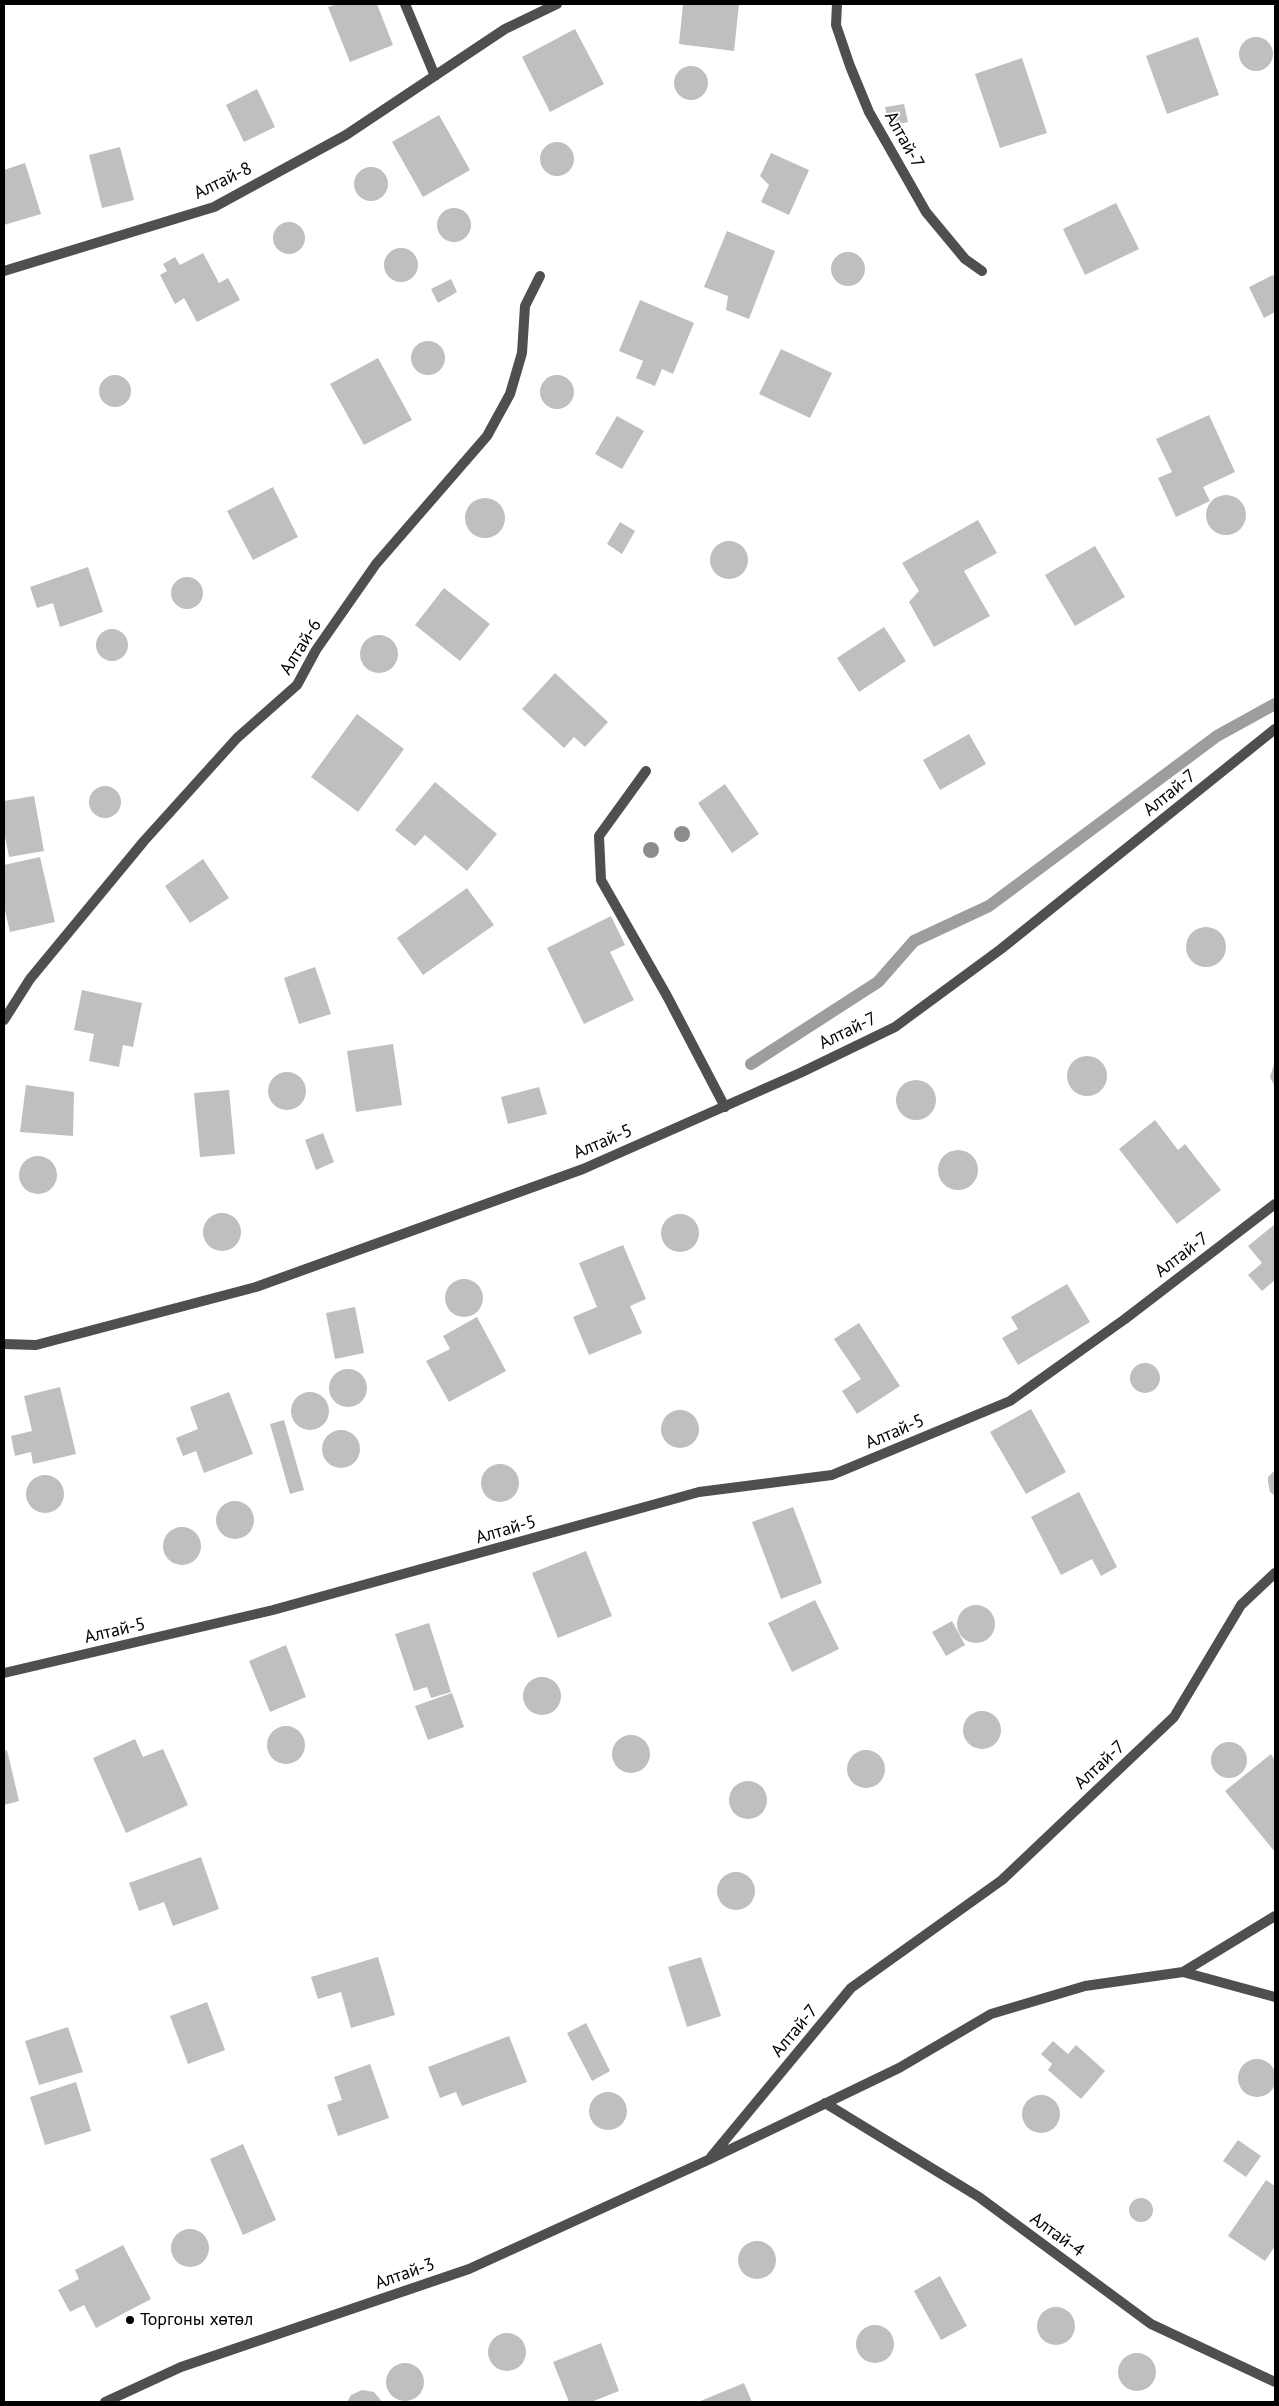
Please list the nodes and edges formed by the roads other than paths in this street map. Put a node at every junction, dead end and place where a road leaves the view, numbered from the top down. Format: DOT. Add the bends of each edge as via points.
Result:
graph roads {
  1 [pos="405,4"];
  2 [pos="557,4"];
  3 [pos="837,4"];
  4 [pos="435,76"];
  5 [pos="4,271"];
  6 [pos="982,271"];
  7 [pos="540,276"];
  8 [pos="1275,729"];
  9 [pos="646,771"];
  10 [pos="4,1020"];
  11 [pos="725,1107"];
  12 [pos="1275,1204"];
  13 [pos="4,1344"];
  14 [pos="1010,1401"];
  15 [pos="1275,1573"];
  16 [pos="4,1673"];
  17 [pos="1275,1916"];
  18 [pos="1183,1972"];
  19 [pos="1275,1997"];
  20 [pos="825,2103"];
  21 [pos="708,2160"];
  22 [pos="1275,2382"];
  23 [pos="105,2402"];
  1 -- 4 [label="street"];
  2 -- 4 [label="street, Алтай-8" via="505,29"];
  3 -- 6 [label="street, Алтай-7" via="836,25 870,112 926,212 965,259"];
  4 -- 5 [label="street, Алтай-8" via="346,135 214,208"];
  7 -- 10 [label="street, Алтай-6" via="525,306 522,353 510,394 487,436 376,564 316,650 297,685 237,738 144,841 30,979"];
  8 -- 11 [label="street, Алтай-7" via="1002,949 895,1027"];
  9 -- 11 [label="street" via="599,836 600,880 667,996"];
  11 -- 13 [label="street, Алтай-5" via="583,1169 256,1287 36,1345"];
  12 -- 14 [label="street, Алтай-7" via="1125,1319"];
  14 -- 16 [label="street, Алтай-5" via="832,1475 699,1492 273,1610"];
  15 -- 21 [label="street, Алтай-7" via="1241,1605 1174,1717 1002,1880 851,1988"];
  17 -- 18 [label="street"];
  18 -- 19 [label="street"];
  18 -- 20 [label="street" via="1085,1986 991,2014 899,2068"];
  20 -- 21 [label="street"];
  20 -- 22 [label="street, Алтай-4" via="978,2197 1152,2324"];
  21 -- 23 [label="street, Алтай-3" via="469,2269 181,2367"];
}
